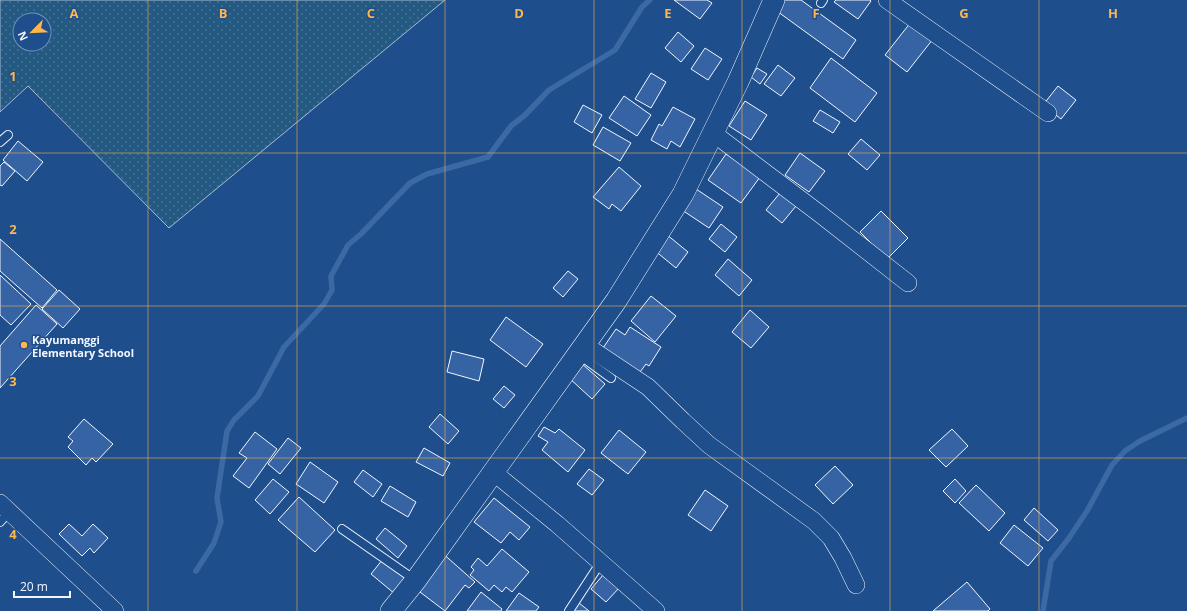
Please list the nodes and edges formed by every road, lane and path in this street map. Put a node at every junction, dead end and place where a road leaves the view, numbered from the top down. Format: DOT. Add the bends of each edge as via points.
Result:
graph roads {
  1 [pos="774,0"];
  2 [pos="887,0"];
  3 [pos="1048,113"];
  4 [pos="713,133"];
  5 [pos="8,135"];
  6 [pos="0,142"];
  7 [pos="908,283"];
  8 [pos="581,350"];
  9 [pos="611,378"];
  10 [pos="493,472"];
  11 [pos="3,513"];
  12 [pos="342,529"];
  13 [pos="601,562"];
  14 [pos="416,580"];
  15 [pos="856,585"];
  16 [pos="115,611"];
  17 [pos="391,611"];
  18 [pos="568,611"];
  19 [pos="656,611"];
  1 -- 4 [label="street"];
  2 -- 3 [label="street"];
  4 -- 7 [label="street"];
  4 -- 8 [label="street" via="683,194 616,301"];
  5 -- 6 [label="lane"];
  8 -- 9 [label="lane"];
  8 -- 10 [label="street"];
  8 -- 15 [label="street" via="648,387 710,445 814,521 831,538"];
  10 -- 13 [label="street"];
  10 -- 14 [label="street"];
  11 -- 16 [label="street"];
  12 -- 14 [label="lane"];
  13 -- 18 [label="lane"];
  13 -- 19 [label="street"];
  14 -- 17 [label="street"];
}
